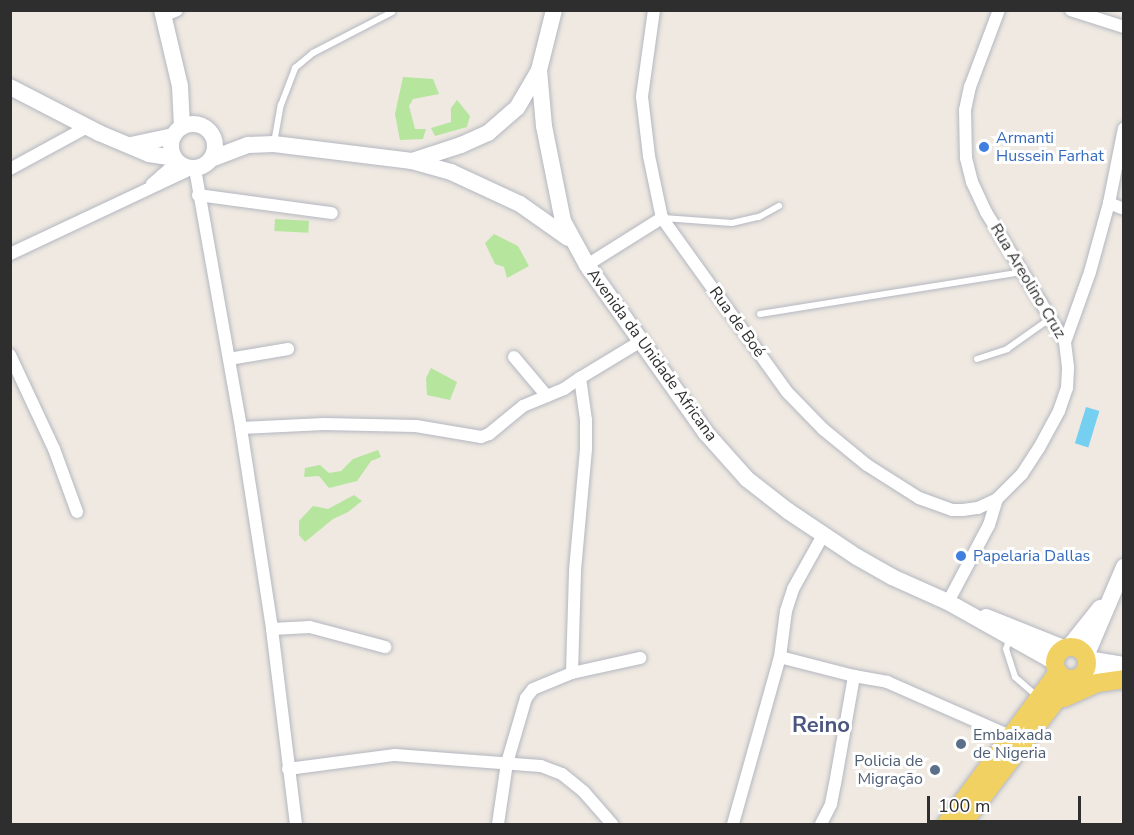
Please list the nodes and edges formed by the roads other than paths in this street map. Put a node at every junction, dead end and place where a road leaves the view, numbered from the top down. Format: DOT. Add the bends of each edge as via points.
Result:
graph roads {
  1 [pos="554,10"];
  2 [pos="654,10"];
  3 [pos="999,10"];
  4 [pos="1071,10"];
  5 [pos="167,12"];
  6 [pos="392,12"];
  7 [pos="1124,27"];
  8 [pos="539,70"];
  9 [pos="180,86"];
  10 [pos="10,87"];
  11 [pos="87,127"];
  12 [pos="1124,128"];
  13 [pos="206,129"];
  14 [pos="178,132"];
  15 [pos="274,144"];
  16 [pos="131,145"];
  17 [pos="248,145"];
  18 [pos="211,159"];
  19 [pos="412,160"];
  20 [pos="184,164"];
  21 [pos="10,169"];
  22 [pos="198,195"];
  23 [pos="1109,203"];
  24 [pos="779,206"];
  25 [pos="1124,209"];
  26 [pos="332,213"];
  27 [pos="662,218"];
  28 [pos="572,241"];
  29 [pos="10,254"];
  30 [pos="587,265"];
  31 [pos="1023,272"];
  32 [pos="760,314"];
  33 [pos="1051,318"];
  34 [pos="641,341"];
  35 [pos="1065,342"];
  36 [pos="288,349"];
  37 [pos="10,355"];
  38 [pos="514,357"];
  39 [pos="229,359"];
  40 [pos="977,359"];
  41 [pos="579,378"];
  42 [pos="547,396"];
  43 [pos="241,428"];
  44 [pos="997,499"];
  45 [pos="77,512"];
  46 [pos="823,535"];
  47 [pos="1123,571"];
  48 [pos="948,602"];
  49 [pos="965,612"];
  50 [pos="272,629"];
  51 [pos="1010,639"];
  52 [pos="385,647"];
  53 [pos="780,657"];
  54 [pos="640,658"];
  55 [pos="1072,662"];
  56 [pos="1124,665"];
  57 [pos="572,673"];
  58 [pos="854,676"];
  59 [pos="1124,678"];
  60 [pos="1046,702"];
  61 [pos="1012,737"];
  62 [pos="507,763"];
  63 [pos="288,769"];
  64 [pos="296,825"];
  65 [pos="498,825"];
  66 [pos="612,825"];
  67 [pos="732,825"];
  68 [pos="821,825"];
  69 [pos="946,825"];
  70 [pos="962,825"];
  1 -- 8 [label="street, Avenida da Unidade Africana"];
  2 -- 27 [label="street, Rua de Boé" via="642,97"];
  3 -- 31 [label="street, Rua Areolino Cruz" via="970,87 964,133 972,182"];
  4 -- 7 [label="street"];
  5 -- 9 [label="street"];
  6 -- 15 [label="lane" via="313,53 295,68 281,105"];
  8 -- 19 [label="street" via="517,108 488,133"];
  8 -- 28 [label="street, Avenida da Unidade Africana" via="556,198"];
  9 -- 13 [label="street"];
  9 -- 14 [label="street"];
  10 -- 11 [label="street"];
  11 -- 16 [label="street"];
  11 -- 21 [label="street"];
  12 -- 23 [label="street"];
  13 -- 14 [label="street" via="192,124"];
  13 -- 17 [label="street"];
  13 -- 18 [label="street" via="215,142"];
  14 -- 16 [label="street"];
  14 -- 20 [label="street" via="171,150"];
  15 -- 17 [label="street"];
  15 -- 19 [label="street"];
  16 -- 20 [label="street"];
  17 -- 18 [label="street"];
  18 -- 20 [label="street"];
  19 -- 28 [label="street" via="451,172 520,204"];
  20 -- 22 [label="street"];
  20 -- 29 [label="street" via="150,187"];
  22 -- 26 [label="street"];
  22 -- 39 [label="street"];
  23 -- 25 [label="street"];
  23 -- 35 [label="street"];
  24 -- 27 [label="lane" via="759,217 732,223"];
  27 -- 30 [label="street"];
  27 -- 44 [label="street, Rua de Boé" via="787,392 832,436 867,465 919,498 952,510 978,508"];
  28 -- 30 [label="street, Avenida da Unidade Africana"];
  30 -- 34 [label="street, Avenida da Unidade Africana"];
  31 -- 32 [label="lane"];
  31 -- 33 [label="street, Rua Areolino Cruz"];
  33 -- 35 [label="street, Rua Areolino Cruz"];
  33 -- 40 [label="lane" via="1007,349"];
  34 -- 41 [label="street"];
  34 -- 46 [label="street, Avenida da Unidade Africana" via="701,426 747,479"];
  35 -- 44 [label="street, Rua Areolino Cruz" via="1067,388 1059,411 1022,474"];
  36 -- 39 [label="street"];
  37 -- 45 [label="street" via="54,449"];
  38 -- 42 [label="street"];
  39 -- 43 [label="street"];
  41 -- 42 [label="street"];
  41 -- 57 [label="street" via="586,449 575,570"];
  42 -- 43 [label="street" via="523,406 481,437 416,426 324,424"];
  43 -- 50 [label="street"];
  44 -- 48 [label="street, Rua Areolino Cruz" via="989,525"];
  46 -- 48 [label="street, Avenida da Unidade Africana" via="892,577"];
  46 -- 53 [label="street" via="793,589"];
  47 -- 55 [label="street"];
  48 -- 49 [label="street, Avenida da Unidade Africana"];
  49 -- 51 [label="street, Avenida da Unidade Africana"];
  49 -- 55 [label="street, Avenida da Unidade Africana" via="1000,621"];
  50 -- 52 [label="street" via="310,627"];
  50 -- 63 [label="street"];
  51 -- 55 [label="street, Avenida da Unidade Africana"];
  51 -- 60 [label="lane" via="1006,649 1015,677"];
  53 -- 58 [label="street"];
  53 -- 67 [label="street"];
  54 -- 57 [label="street"];
  55 -- 56 [label="street"];
  55 -- 59 [label="street"];
  55 -- 60 [label="main road"];
  57 -- 62 [label="street" via="533,689 526,698"];
  58 -- 61 [label="street" via="887,682"];
  58 -- 68 [label="street" via="831,804"];
  59 -- 60 [label="main road"];
  60 -- 61 [label="main road"];
  60 -- 70 [label="main road"];
  61 -- 69 [label="main road"];
  62 -- 63 [label="street" via="395,754"];
  62 -- 65 [label="street"];
  62 -- 66 [label="street" via="541,766 562,774 584,792"];
  63 -- 64 [label="street"];
}
